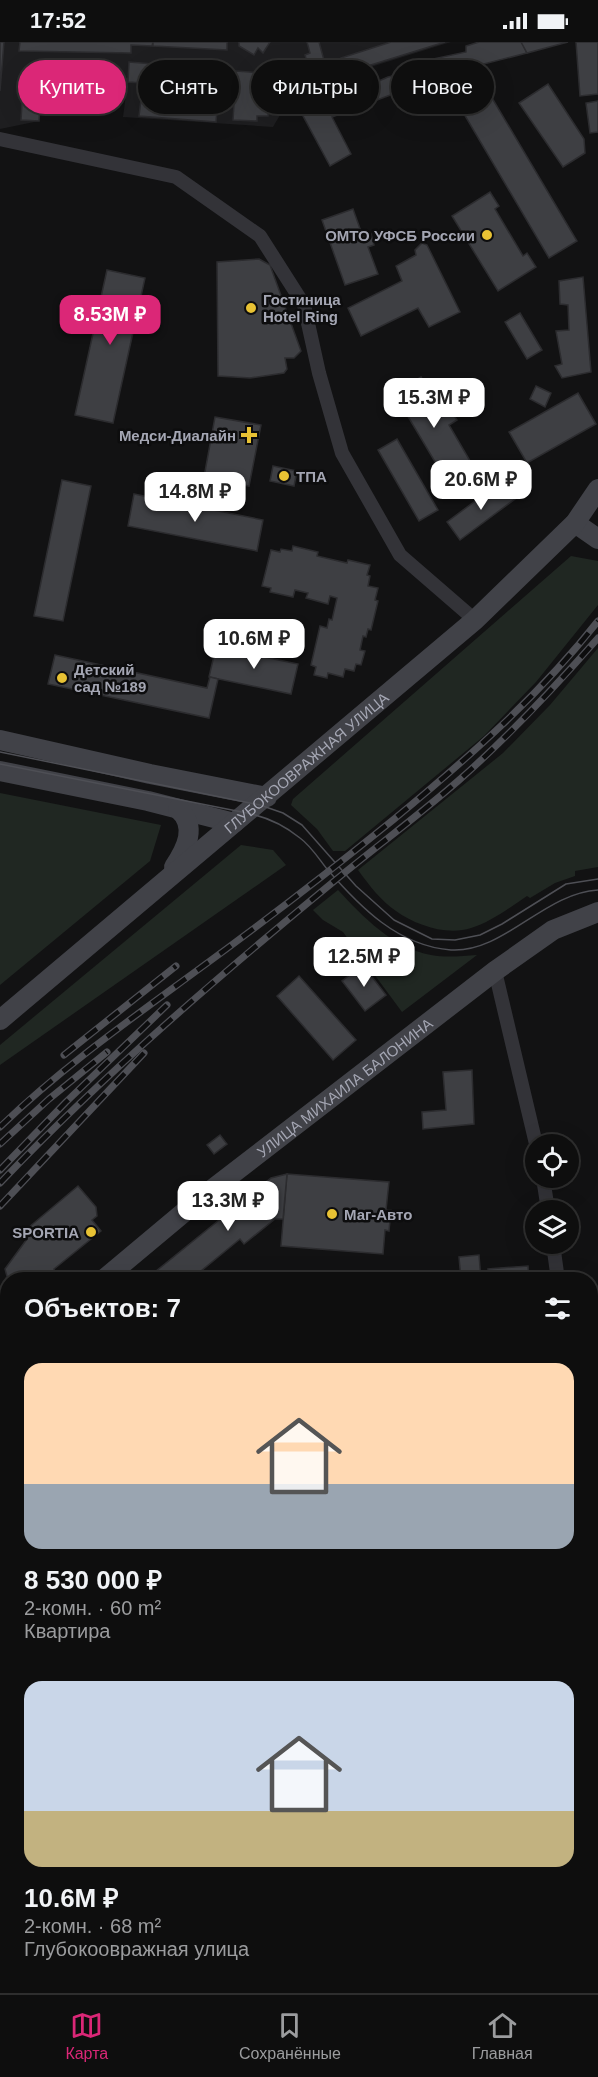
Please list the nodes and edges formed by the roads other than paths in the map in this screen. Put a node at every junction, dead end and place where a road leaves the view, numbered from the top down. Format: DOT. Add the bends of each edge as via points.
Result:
graph roads {
  1 [pos="0,139"];
  2 [pos="598,489"];
  3 [pos="575,523"];
  4 [pos="598,539"];
  5 [pos="475,620"];
  6 [pos="0,740"];
  7 [pos="0,771"];
  8 [pos="267,797"];
  9 [pos="178,809"];
  10 [pos="234,823"];
  11 [pos="164,884"];
  12 [pos="598,912"];
  13 [pos="495,971"];
  14 [pos="0,1020"];
  15 [pos="534,1134"];
  16 [pos="554,1254"];
  17 [pos="113,1272"];
  18 [pos="557,1272"];
  1 -- 5 [label="street" via="176,177 260,236 304,305 342,453 400,555"];
  2 -- 3 [label="main road, ГЛУБОКООВРАЖНАЯ УЛИЦА"];
  3 -- 4 [label="main road"];
  3 -- 5 [label="main road, ГЛУБОКООВРАЖНАЯ УЛИЦА"];
  5 -- 8 [label="main road, ГЛУБОКООВРАЖНАЯ УЛИЦА"];
  6 -- 8 [label="main road"];
  7 -- 9 [label="main road"];
  8 -- 10 [label="main road, ГЛУБОКООВРАЖНАЯ УЛИЦА"];
  9 -- 10 [label="main road"];
  9 -- 11 [label="main road" via="188,821 189,838"];
  10 -- 11 [label="main road, ГЛУБОКООВРАЖНАЯ УЛИЦА"];
  11 -- 14 [label="main road, ГЛУБОКООВРАЖНАЯ УЛИЦА"];
  12 -- 13 [label="main road, УЛИЦА МИХАИЛА БАЛОНИНА" via="554,930"];
  13 -- 15 [label="street"];
  13 -- 17 [label="main road, УЛИЦА МИХАИЛА БАЛОНИНА" via="201,1198"];
  16 -- 18 [label="street"];
}
